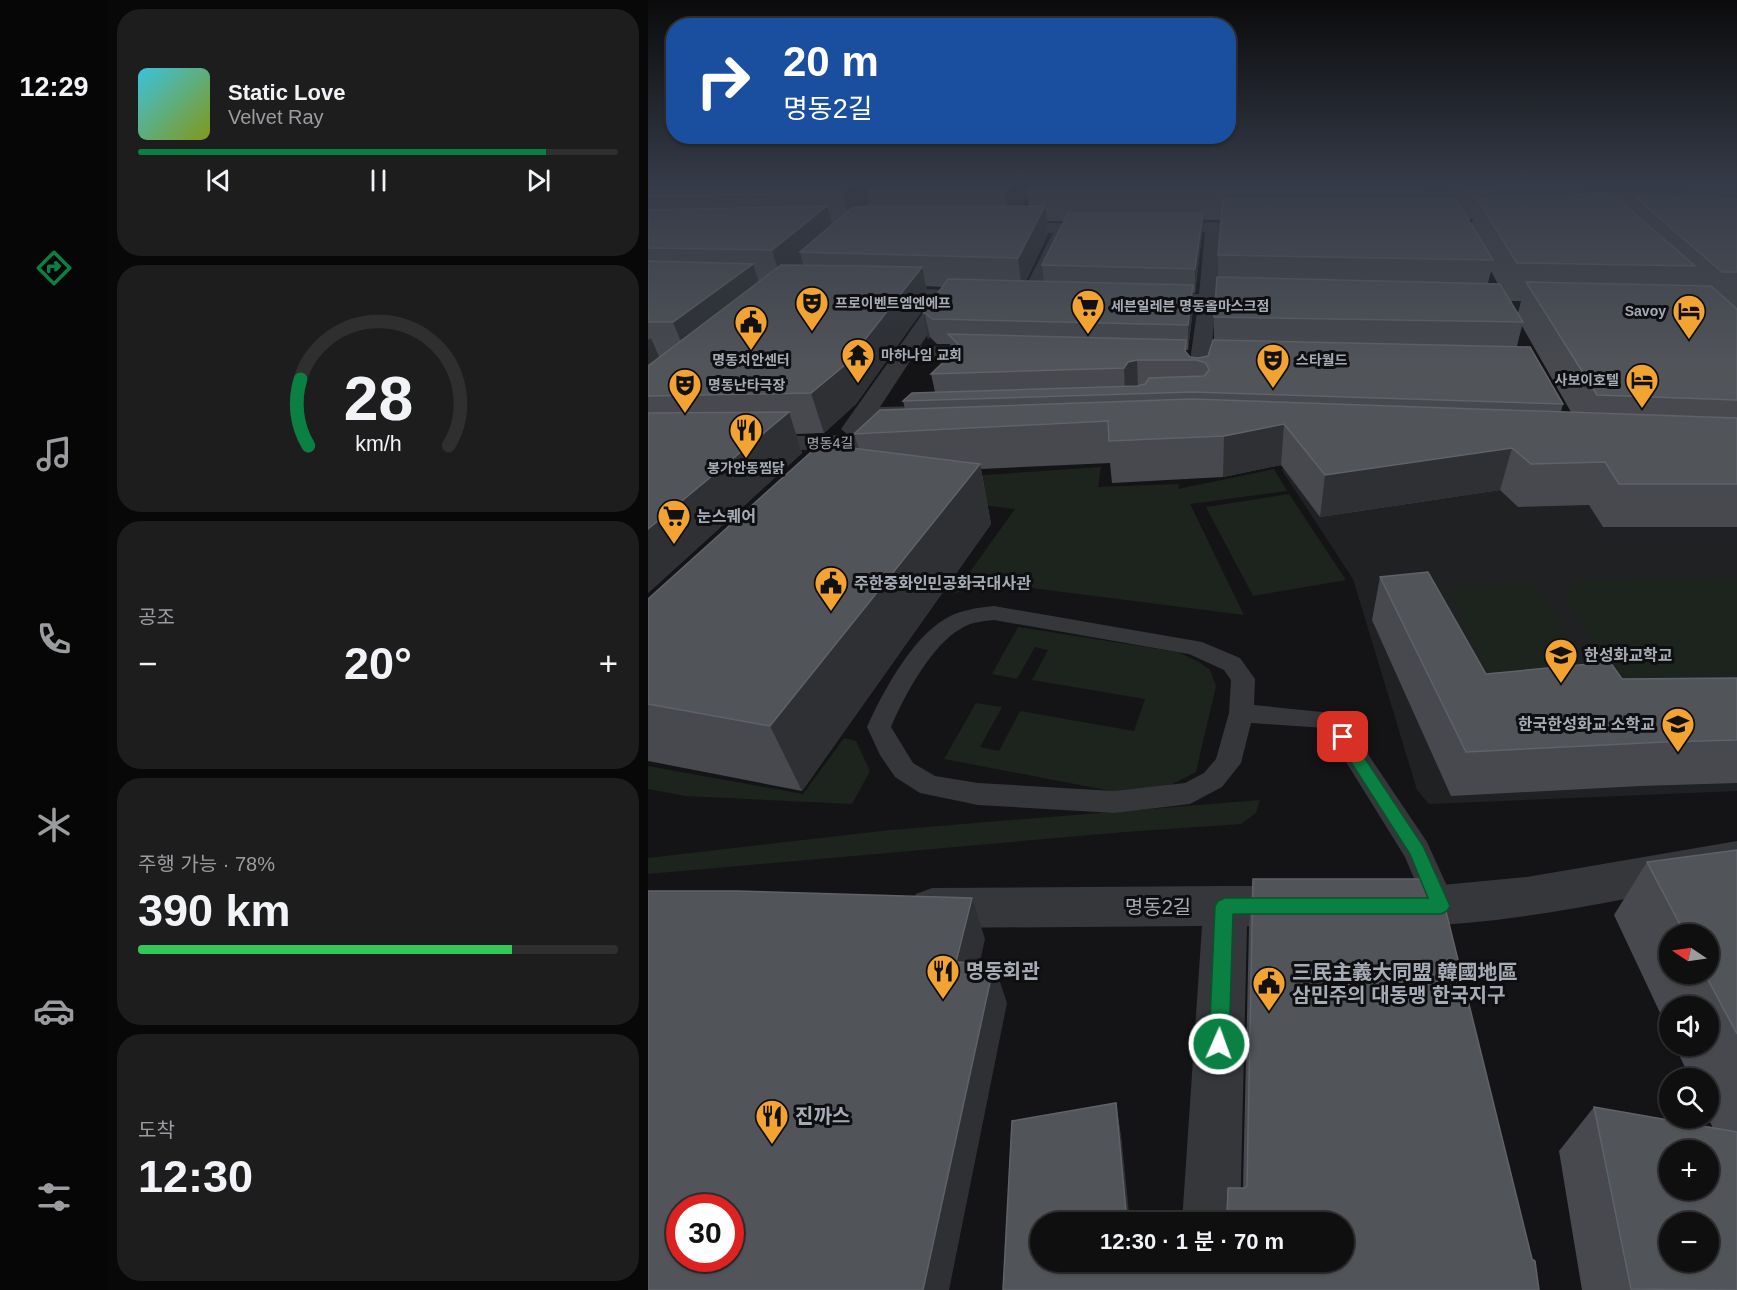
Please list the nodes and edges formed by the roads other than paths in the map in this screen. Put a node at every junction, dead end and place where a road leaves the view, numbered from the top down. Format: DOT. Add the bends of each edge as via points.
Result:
graph roads {
  1 [pos="1053,242"];
  2 [pos="1212,242"];
  3 [pos="865,292"];
  4 [pos="946,294"];
  5 [pos="1018,295"];
  6 [pos="1053,296"];
  7 [pos="1125,297"];
  8 [pos="1208,299"];
  9 [pos="1278,301"];
  10 [pos="906,352"];
  11 [pos="1012,354"];
  12 [pos="1177,357"];
  13 [pos="1200,358"];
  14 [pos="1224,359"];
  15 [pos="1173,397"];
  16 [pos="946,412"];
  17 [pos="862,414"];
  18 [pos="928,440"];
  19 [pos="844,443"];
  20 [pos="729,444"];
  21 [pos="1241,713"];
  22 [pos="1737,859"];
  23 [pos="1225,906"];
  24 [pos="893,908"];
  25 [pos="1446,929"];
  26 [pos="1211,1212"];
  1 -- 5 [label="street"];
  2 -- 8 [label="street"];
  3 -- 4 [label="street"];
  4 -- 5 [label="street"];
  4 -- 10 [label="street"];
  5 -- 6 [label="street"];
  7 -- 8 [label="street"];
  8 -- 9 [label="street"];
  8 -- 13 [label="street"];
  10 -- 11 [label="street"];
  10 -- 17 [label="street"];
  12 -- 13 [label="street"];
  13 -- 14 [label="street"];
  13 -- 15 [label="street" via="1194,408"];
  16 -- 17 [label="street"];
  17 -- 19 [label="street"];
  18 -- 19 [label="street, 명동4길"];
  19 -- 20 [label="street, 명동4길"];
  21 -- 21 [label="lane" via="1243,680 1232,664 1194,647 994,614 969,615 933,638 884,713 879,728 904,770 929,786 978,794 1114,802 1191,792 1213,780 1228,763"];
  21 -- 25 [label="lane" via="1332,720 1417,851"];
  22 -- 25 [label="street, 명동2길" via="1570,889"];
  23 -- 24 [label="street, 명동2길"];
  23 -- 25 [label="street, 명동2길" via="1346,906"];
  23 -- 26 [label="street"];
}
